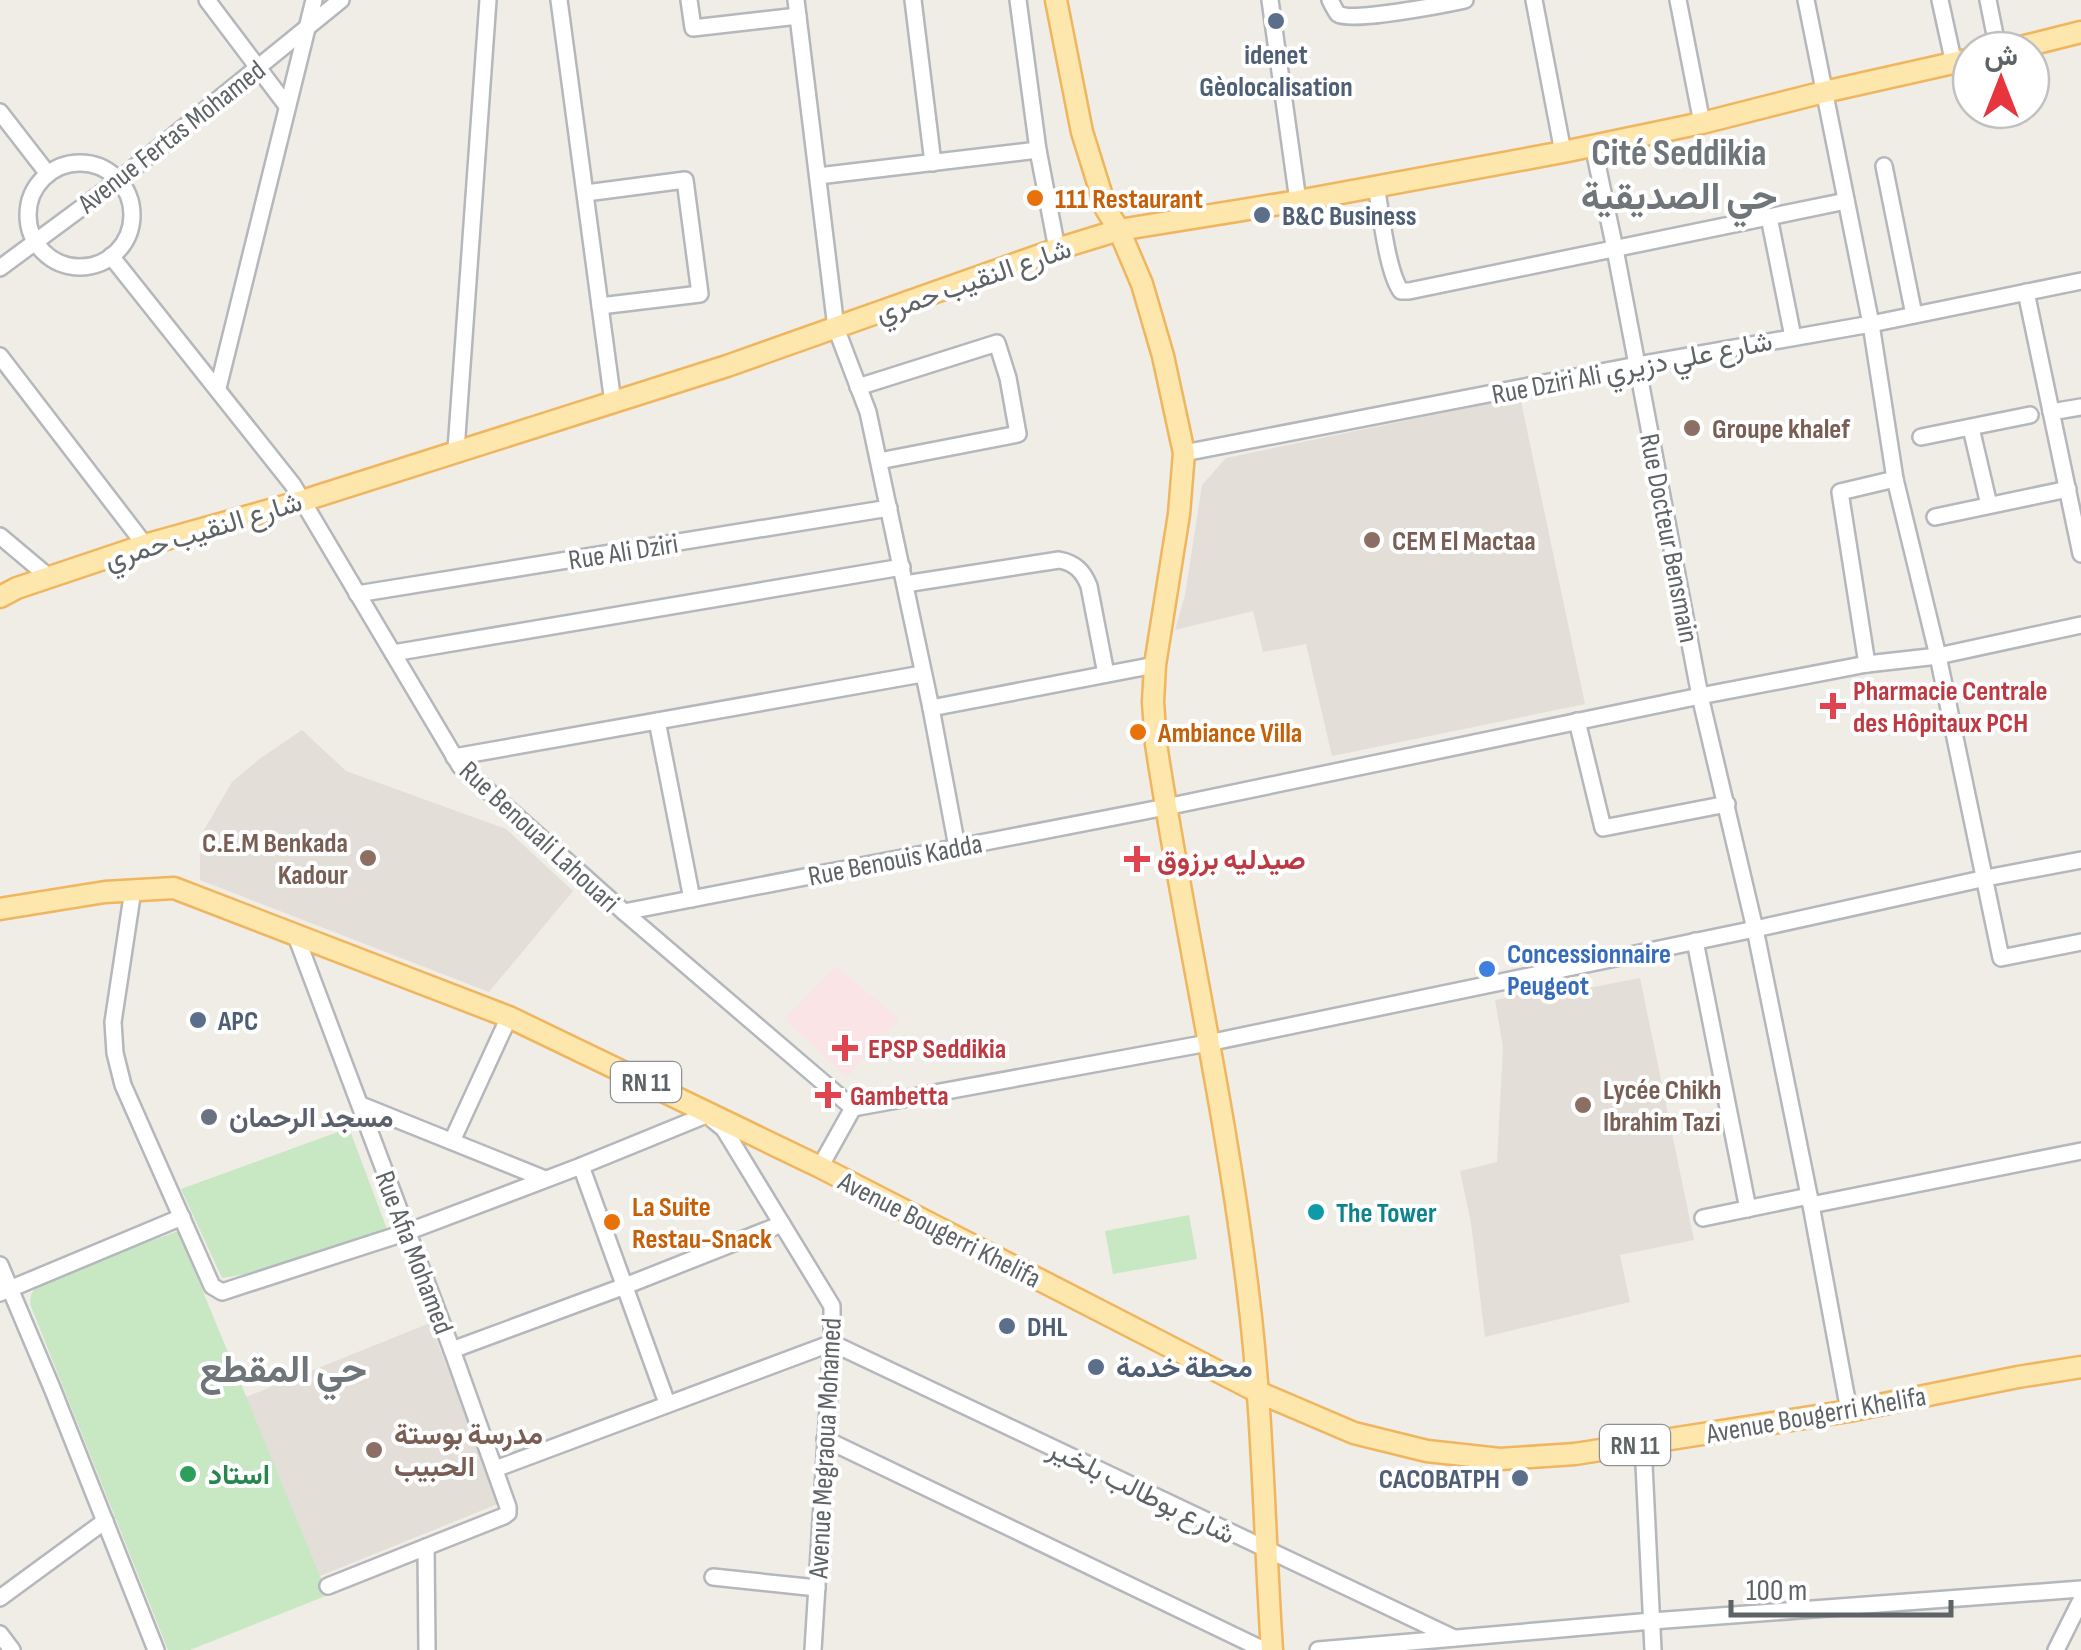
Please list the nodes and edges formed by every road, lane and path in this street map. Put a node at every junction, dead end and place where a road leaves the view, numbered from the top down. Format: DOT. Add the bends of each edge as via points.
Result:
graph roads {
  1 [pos="207,0"];
  2 [pos="314,0"];
  3 [pos="340,0"];
  4 [pos="488,0"];
  5 [pos="560,0"];
  6 [pos="689,0"];
  7 [pos="913,0"];
  8 [pos="1018,0"];
  9 [pos="1056,0"];
  10 [pos="1270,0"];
  11 [pos="1330,0"];
  12 [pos="1465,0"];
  13 [pos="1534,0"];
  14 [pos="1678,0"];
  15 [pos="1806,0"];
  16 [pos="1940,0"];
  17 [pos="1988,0"];
  18 [pos="797,8"];
  19 [pos="307,28"];
  20 [pos="1994,30"];
  21 [pos="1951,31"];
  22 [pos="2081,32"];
  23 [pos="2051,40"];
  24 [pos="1951,64"];
  25 [pos="258,67"];
  26 [pos="1824,92"];
  27 [pos="287,106"];
  28 [pos="0,112"];
  29 [pos="1702,123"];
  30 [pos="1593,145"];
  31 [pos="1038,150"];
  32 [pos="1563,152"];
  33 [pos="933,163"];
  34 [pos="1884,166"];
  35 [pos="48,174"];
  36 [pos="818,176"];
  37 [pos="120,180"];
  38 [pos="1376,186"];
  39 [pos="586,193"];
  40 [pos="1298,200"];
  41 [pos="1846,201"];
  42 [pos="1769,218"];
  43 [pos="1119,230"];
  44 [pos="35,240"];
  45 [pos="1056,249"];
  46 [pos="1615,249"];
  47 [pos="111,256"];
  48 [pos="0,268"];
  49 [pos="2081,281"];
  50 [pos="2026,292"];
  51 [pos="600,306"];
  52 [pos="1914,315"];
  53 [pos="1871,324"];
  54 [pos="836,328"];
  55 [pos="1793,337"];
  56 [pos="0,356"];
  57 [pos="1637,365"];
  58 [pos="858,387"];
  59 [pos="218,388"];
  60 [pos="613,403"];
  61 [pos="2081,407"];
  62 [pos="2051,412"];
  63 [pos="2030,416"];
  64 [pos="1971,428"];
  65 [pos="1921,437"];
  66 [pos="456,450"];
  67 [pos="1184,454"];
  68 [pos="879,461"];
  69 [pos="1895,478"];
  70 [pos="2068,489"];
  71 [pos="302,500"];
  72 [pos="1989,506"];
  73 [pos="889,508"];
  74 [pos="2077,515"];
  75 [pos="1936,517"];
  76 [pos="0,536"];
  77 [pos="145,546"];
  78 [pos="2081,554"];
  79 [pos="902,566"];
  80 [pos="50,578"];
  81 [pos="905,584"];
  82 [pos="357,594"];
  83 [pos="0,596"];
  84 [pos="2081,626"];
  85 [pos="392,653"];
  86 [pos="1938,656"];
  87 [pos="1868,664"];
  88 [pos="1155,665"];
  89 [pos="922,674"];
  90 [pos="1106,674"];
  91 [pos="1700,696"];
  92 [pos="931,708"];
  93 [pos="658,721"];
  94 [pos="1577,721"];
  95 [pos="454,757"];
  96 [pos="1727,804"];
  97 [pos="1166,806"];
  98 [pos="956,847"];
  99 [pos="2081,860"];
  100 [pos="1986,878"];
  101 [pos="133,890"];
  102 [pos="692,900"];
  103 [pos="0,908"];
  104 [pos="624,912"];
  105 [pos="1755,930"];
  106 [pos="296,936"];
  107 [pos="1695,942"];
  108 [pos="2081,942"];
  109 [pos="509,1018"];
  110 [pos="1208,1043"];
  111 [pos="360,1106"];
  112 [pos="853,1108"];
  113 [pos="703,1111"];
  114 [pos="452,1140"];
  115 [pos="2081,1151"];
  116 [pos="581,1166"];
  117 [pos="820,1167"];
  118 [pos="545,1179"];
  119 [pos="1810,1201"];
  120 [pos="1748,1209"];
  121 [pos="182,1218"];
  122 [pos="1703,1218"];
  123 [pos="782,1224"];
  124 [pos="408,1232"];
  125 [pos="0,1265"];
  126 [pos="625,1286"];
  127 [pos="4,1290"];
  128 [pos="832,1342"];
  129 [pos="452,1350"];
  130 [pos="2081,1356"];
  131 [pos="2081,1368"];
  132 [pos="2018,1377"];
  133 [pos="1258,1392"];
  134 [pos="668,1403"];
  135 [pos="1849,1411"];
  136 [pos="825,1439"];
  137 [pos="1643,1444"];
  138 [pos="495,1469"];
  139 [pos="105,1521"];
  140 [pos="426,1547"];
  141 [pos="1265,1550"];
  142 [pos="713,1577"];
  143 [pos="328,1586"];
  144 [pos="817,1588"];
  145 [pos="2081,1589"];
  146 [pos="0,1598"];
  147 [pos="2081,1600"];
  148 [pos="1652,1622"];
  149 [pos="0,1634"];
  150 [pos="1454,1638"];
  151 [pos="12,1650"];
  152 [pos="156,1650"];
  153 [pos="427,1650"];
  154 [pos="813,1650"];
  155 [pos="1264,1650"];
  156 [pos="1272,1650"];
  157 [pos="1318,1650"];
  158 [pos="1654,1650"];
  159 [pos="2056,1650"];
  1 -- 25 [label="street"];
  2 -- 19 [label="street"];
  3 -- 19 [label="street, Avenue Fertas Mohamed"];
  4 -- 66 [label="street"];
  5 -- 39 [label="street"];
  6 -- 18 [label="street" via="694,28"];
  7 -- 33 [label="street"];
  8 -- 31 [label="street"];
  9 -- 43 [label="main road" via="1082,132"];
  10 -- 40 [label="street"];
  11 -- 12 [label="street" via="1344,16"];
  13 -- 32 [label="street"];
  14 -- 29 [label="street"];
  15 -- 26 [label="street"];
  16 -- 21 [label="street"];
  17 -- 20 [label="street"];
  18 -- 36 [label="street"];
  19 -- 25 [label="street, Avenue Fertas Mohamed"];
  19 -- 27 [label="street"];
  22 -- 23 [label="main road"];
  24 -- 26 [label="main road, شارع النقيب حمري"];
  25 -- 27 [label="street"];
  25 -- 37 [label="street, Avenue Fertas Mohamed"];
  26 -- 29 [label="main road, شارع النقيب حمري"];
  26 -- 41 [label="street"];
  27 -- 59 [label="street"];
  28 -- 35 [label="street"];
  29 -- 30 [label="main road, شارع النقيب حمري"];
  30 -- 32 [label="main road, شارع النقيب حمري"];
  30 -- 46 [label="street, Rue Docteur Bensmain"];
  31 -- 33 [label="street"];
  31 -- 45 [label="street"];
  32 -- 38 [label="main road, شارع النقيب حمري"];
  33 -- 36 [label="street"];
  34 -- 52 [label="street"];
  35 -- 37 [label="street" via="93,164"];
  35 -- 44 [label="street" via="28,212"];
  36 -- 54 [label="street"];
  37 -- 44 [label="street, Avenue Fertas Mohamed"];
  37 -- 47 [label="street" via="132,212 130,229"];
  38 -- 40 [label="main road, شارع النقيب حمري"];
  38 -- 46 [label="street" via="1401,291"];
  39 -- 51 [label="street"];
  39 -- 51 [label="street" via="685,180 700,294"];
  40 -- 43 [label="main road, شارع النقيب حمري"];
  41 -- 42 [label="street"];
  41 -- 53 [label="street"];
  42 -- 46 [label="street"];
  42 -- 55 [label="street"];
  43 -- 45 [label="main road, شارع النقيب حمري"];
  43 -- 67 [label="main road" via="1163,356"];
  44 -- 47 [label="street" via="62,263 96,264"];
  44 -- 48 [label="street, Avenue Fertas Mohamed"];
  45 -- 54 [label="main road, شارع النقيب حمري"];
  46 -- 57 [label="street, Rue Docteur Bensmain"];
  47 -- 59 [label="street, Rue Benouali Lahouari"];
  49 -- 50 [label="street, Rue Dziri Ali شارع علي دزيري"];
  50 -- 52 [label="street, Rue Dziri Ali شارع علي دزيري"];
  50 -- 62 [label="street"];
  51 -- 60 [label="street"];
  52 -- 53 [label="street, Rue Dziri Ali شارع علي دزيري"];
  53 -- 55 [label="street, Rue Dziri Ali شارع علي دزيري"];
  53 -- 69 [label="street"];
  54 -- 58 [label="street"];
  54 -- 60 [label="main road, شارع النقيب حمري"];
  55 -- 57 [label="street, Rue Dziri Ali شارع علي دزيري"];
  56 -- 77 [label="street"];
  57 -- 67 [label="street, Rue Dziri Ali شارع علي دزيري"];
  57 -- 91 [label="street, Rue Docteur Bensmain"];
  58 -- 68 [label="street"];
  58 -- 68 [label="street" via="997,342 1008,378 1018,434"];
  59 -- 71 [label="street, Rue Benouali Lahouari"];
  60 -- 66 [label="main road, شارع النقيب حمري"];
  61 -- 62 [label="street"];
  62 -- 70 [label="street"];
  63 -- 64 [label="street"];
  64 -- 65 [label="street"];
  64 -- 72 [label="street"];
  66 -- 71 [label="main road, شارع النقيب حمري"];
  67 -- 88 [label="main road"];
  68 -- 73 [label="street"];
  69 -- 86 [label="street"];
  69 -- 87 [label="street" via="1840,492"];
  70 -- 72 [label="street"];
  70 -- 74 [label="street"];
  71 -- 77 [label="main road, شارع النقيب حمري"];
  71 -- 82 [label="street, Rue Benouali Lahouari"];
  72 -- 75 [label="street"];
  73 -- 79 [label="street"];
  73 -- 82 [label="street, Rue Ali Dziri"];
  74 -- 78 [label="street"];
  76 -- 80 [label="street"];
  77 -- 80 [label="main road, شارع النقيب حمري"];
  79 -- 81 [label="street"];
  79 -- 85 [label="street"];
  80 -- 83 [label="main road, شارع النقيب حمري"];
  81 -- 89 [label="street"];
  81 -- 90 [label="street" via="1068,562 1084,572 1090,586"];
  82 -- 85 [label="street, Rue Benouali Lahouari"];
  84 -- 86 [label="street, Rue Benouis Kadda"];
  85 -- 95 [label="street, Rue Benouali Lahouari"];
  86 -- 87 [label="street, Rue Benouis Kadda"];
  86 -- 100 [label="street"];
  87 -- 91 [label="street, Rue Benouis Kadda"];
  88 -- 90 [label="street"];
  88 -- 97 [label="main road" via="1156,744"];
  89 -- 92 [label="street"];
  89 -- 93 [label="street"];
  90 -- 92 [label="street"];
  91 -- 94 [label="street, Rue Benouis Kadda"];
  91 -- 96 [label="street, Rue Docteur Bensmain"];
  92 -- 98 [label="street"];
  93 -- 95 [label="street"];
  93 -- 102 [label="street"];
  94 -- 96 [label="street" via="1603,828"];
  94 -- 97 [label="street, Rue Benouis Kadda"];
  95 -- 104 [label="street, Rue Benouali Lahouari"];
  96 -- 105 [label="street, Rue Docteur Bensmain"];
  97 -- 98 [label="street, Rue Benouis Kadda"];
  97 -- 110 [label="main road"];
  98 -- 102 [label="street, Rue Benouis Kadda"];
  99 -- 100 [label="street"];
  100 -- 105 [label="street"];
  100 -- 108 [label="street" via="2002,958"];
  101 -- 103 [label="main road, Avenue Bougerri Khelifa / RN 11"];
  101 -- 106 [label="main road, Avenue Bougerri Khelifa / RN 11" via="174,888"];
  101 -- 121 [label="street" via="113,1022 115,1053"];
  102 -- 104 [label="street, Rue Benouis Kadda"];
  104 -- 112 [label="street, Rue Benouali Lahouari"];
  105 -- 107 [label="street"];
  105 -- 119 [label="street, Rue Docteur Bensmain"];
  106 -- 109 [label="main road, Avenue Bougerri Khelifa / RN 11"];
  106 -- 111 [label="street, Rue Afia Mohamed"];
  107 -- 110 [label="street"];
  107 -- 120 [label="street"];
  109 -- 113 [label="main road, Avenue Bougerri Khelifa / RN 11"];
  109 -- 114 [label="street"];
  110 -- 112 [label="street"];
  110 -- 133 [label="main road"];
  111 -- 114 [label="street"];
  111 -- 124 [label="street, Rue Afia Mohamed"];
  112 -- 117 [label="street"];
  113 -- 116 [label="street"];
  113 -- 117 [label="main road, Avenue Bougerri Khelifa / RN 11"];
  113 -- 123 [label="street, Avenue Megraoua Mohamed" via="724,1129"];
  114 -- 118 [label="street"];
  115 -- 119 [label="street"];
  116 -- 118 [label="street"];
  116 -- 126 [label="street"];
  117 -- 133 [label="main road, Avenue Bougerri Khelifa / RN 11"];
  118 -- 124 [label="street"];
  119 -- 120 [label="street"];
  119 -- 135 [label="street, Rue Docteur Bensmain"];
  120 -- 122 [label="street"];
  121 -- 124 [label="street" via="212,1286 222,1292"];
  121 -- 127 [label="street"];
  123 -- 126 [label="street"];
  123 -- 128 [label="street, Avenue Megraoua Mohamed" via="832,1306"];
  124 -- 129 [label="street, Rue Afia Mohamed"];
  125 -- 127 [label="street"];
  126 -- 129 [label="street"];
  126 -- 134 [label="street"];
  127 -- 139 [label="street"];
  128 -- 134 [label="street"];
  128 -- 136 [label="street, Avenue Megraoua Mohamed"];
  128 -- 141 [label="street, شارع بوطالب بلخير"];
  129 -- 138 [label="street, Rue Afia Mohamed"];
  130 -- 132 [label="main road, Avenue Bougerri Khelifa / RN 11"];
  131 -- 132 [label="main road, Avenue Bougerri Khelifa / RN 11"];
  132 -- 135 [label="main road, Avenue Bougerri Khelifa / RN 11"];
  133 -- 137 [label="main road, Avenue Bougerri Khelifa / RN 11" via="1354,1434 1427,1450 1500,1459"];
  133 -- 141 [label="main road"];
  134 -- 138 [label="street"];
  135 -- 137 [label="main road, Avenue Bougerri Khelifa / RN 11"];
  136 -- 144 [label="street, Avenue Megraoua Mohamed"];
  136 -- 155 [label="street"];
  137 -- 148 [label="street"];
  138 -- 140 [label="street, Rue Afia Mohamed" via="508,1513"];
  139 -- 146 [label="street"];
  139 -- 152 [label="street"];
  140 -- 143 [label="street"];
  140 -- 153 [label="street"];
  141 -- 150 [label="street, شارع بوطالب بلخير"];
  141 -- 156 [label="main road"];
  142 -- 144 [label="street"];
  144 -- 154 [label="street, Avenue Megraoua Mohamed"];
  145 -- 148 [label="street"];
  147 -- 159 [label="street"];
  148 -- 150 [label="street"];
  148 -- 158 [label="street"];
  149 -- 151 [label="street"];
  150 -- 157 [label="street"];
}
